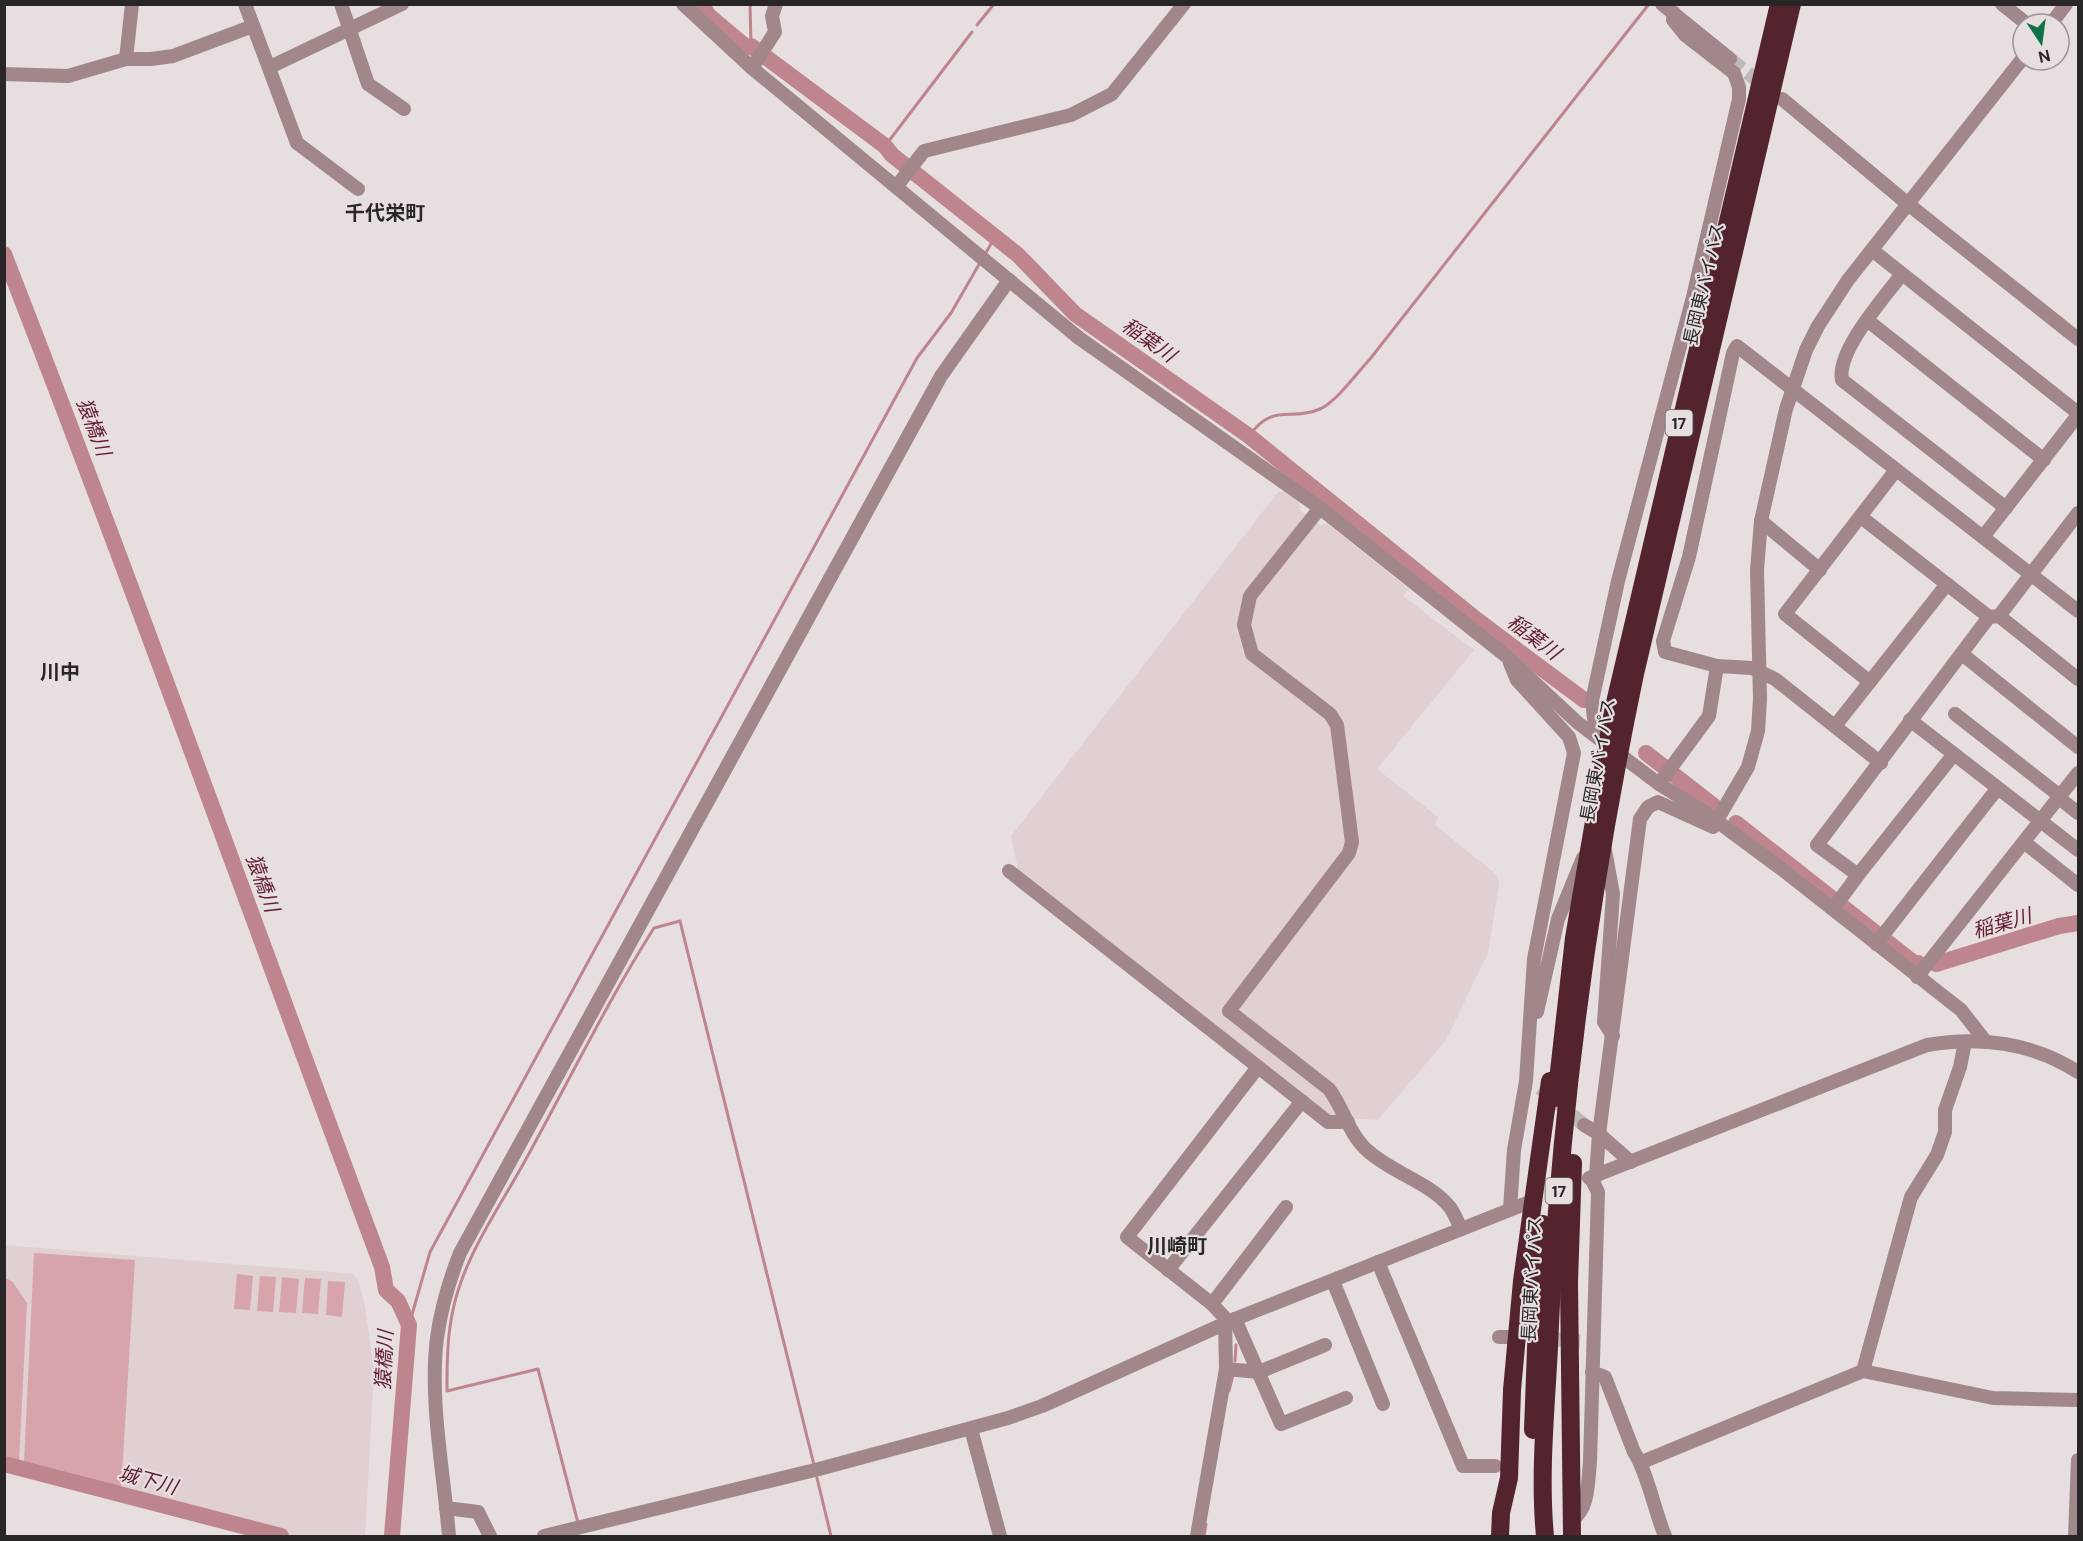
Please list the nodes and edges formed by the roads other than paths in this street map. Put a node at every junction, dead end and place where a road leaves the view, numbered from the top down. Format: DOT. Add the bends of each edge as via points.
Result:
graph roads {
  1 [pos="132,4"];
  2 [pos="245,4"];
  3 [pos="341,4"];
  4 [pos="402,4"];
  5 [pos="683,4"];
  6 [pos="776,4"];
  7 [pos="1184,4"];
  8 [pos="1662,4"];
  9 [pos="1779,4"];
  10 [pos="1792,4"];
  11 [pos="1798,4"];
  12 [pos="1674,14"];
  13 [pos="254,26"];
  14 [pos="352,28"];
  15 [pos="126,59"];
  16 [pos="1731,60"];
  17 [pos="753,66"];
  18 [pos="270,67"];
  19 [pos="2012,72"];
  20 [pos="4,74"];
  21 [pos="1782,99"];
  22 [pos="404,109"];
  23 [pos="1760,142"];
  24 [pos="898,184"];
  25 [pos="358,189"];
  26 [pos="1908,204"];
  27 [pos="1872,249"];
  28 [pos="1902,274"];
  29 [pos="1009,280"];
  30 [pos="1867,320"];
  31 [pos="2079,339"];
  32 [pos="1792,387"];
  33 [pos="2079,414"];
  34 [pos="2044,460"];
  35 [pos="1896,470"];
  36 [pos="1320,508"];
  37 [pos="2006,508"];
  38 [pos="1861,517"];
  39 [pos="1761,520"];
  40 [pos="2076,523"];
  41 [pos="1983,537"];
  42 [pos="1820,570"];
  43 [pos="2030,575"];
  44 [pos="1947,584"];
  45 [pos="2079,611"];
  46 [pos="1994,616"];
  47 [pos="1962,654"];
  48 [pos="1506,656"];
  49 [pos="1717,666"];
  50 [pos="1758,670"];
  51 [pos="2079,679"];
  52 [pos="1870,682"];
  53 [pos="1955,714"];
  54 [pos="1910,720"];
  55 [pos="1835,726"];
  56 [pos="1607,745"];
  57 [pos="2079,747"];
  58 [pos="1954,754"];
  59 [pos="1881,763"];
  60 [pos="2079,773"];
  61 [pos="1661,780"];
  62 [pos="1997,789"];
  63 [pos="2059,797"];
  64 [pos="2079,813"];
  65 [pos="1717,821"];
  66 [pos="2040,822"];
  67 [pos="2024,842"];
  68 [pos="1597,846"];
  69 [pos="2079,850"];
  70 [pos="1009,871"];
  71 [pos="1858,875"];
  72 [pos="2079,885"];
  73 [pos="1833,909"];
  74 [pos="1574,938"];
  75 [pos="1876,944"];
  76 [pos="1917,977"];
  77 [pos="1580,997"];
  78 [pos="1613,1036"];
  79 [pos="1965,1042"];
  80 [pos="1986,1042"];
  81 [pos="1528,1049"];
  82 [pos="1258,1067"];
  83 [pos="2079,1072"];
  84 [pos="1527,1081"];
  85 [pos="1540,1088"];
  86 [pos="1302,1101"];
  87 [pos="1348,1122"];
  88 [pos="1584,1125"];
  89 [pos="1599,1134"];
  90 [pos="1631,1162"];
  91 [pos="1596,1176"];
  92 [pos="1581,1181"];
  93 [pos="1527,1203"];
  94 [pos="1286,1208"];
  95 [pos="1510,1209"];
  96 [pos="1461,1229"];
  97 [pos="1377,1262"];
  98 [pos="1167,1270"];
  99 [pos="1333,1281"];
  100 [pos="1212,1304"];
  101 [pos="1230,1322"];
  102 [pos="1325,1345"];
  103 [pos="1226,1369"];
  104 [pos="1863,1371"];
  105 [pos="1259,1372"];
  106 [pos="1592,1372"];
  107 [pos="1346,1398"];
  108 [pos="2079,1400"];
  109 [pos="1383,1404"];
  110 [pos="971,1429"];
  111 [pos="2079,1460"];
  112 [pos="1642,1462"];
  113 [pos="1495,1466"];
  114 [pos="1509,1478"];
  115 [pos="1647,1486"];
  116 [pos="446,1508"];
  117 [pos="1573,1531"];
  118 [pos="449,1536"];
  119 [pos="489,1536"];
  120 [pos="544,1536"];
  121 [pos="1000,1536"];
  122 [pos="1197,1536"];
  123 [pos="1500,1536"];
  124 [pos="1510,1536"];
  125 [pos="1533,1536"];
  126 [pos="1545,1536"];
  127 [pos="1665,1536"];
  128 [pos="1672,1536"];
  129 [pos="2075,1536"];
  1 -- 15 [label="street"];
  2 -- 13 [label="street"];
  3 -- 14 [label="street"];
  4 -- 14 [label="street"];
  5 -- 17 [label="street" via="710,32"];
  6 -- 17 [label="street" via="772,16 775,32"];
  7 -- 24 [label="street" via="1112,94 1097,104 1071,115 924,151"];
  8 -- 12 [label="street"];
  9 -- 56 [label="highway, 長岡東バイパス / 17" via="1640,586"];
  10 -- 23 [label="highway, 長岡東バイパス / 17"];
  11 -- 23 [label="highway, 17"];
  12 -- 16 [label="street"];
  12 -- 56 [label="street" via="1673,20 1685,35 1734,73 1739,99 1693,297 1618,581 1592,700"];
  13 -- 15 [label="street" via="173,56"];
  13 -- 18 [label="street"];
  14 -- 18 [label="street"];
  14 -- 22 [label="street" via="369,84"];
  15 -- 20 [label="street" via="68,76"];
  17 -- 24 [label="street"];
  18 -- 25 [label="street" via="297,142"];
  19 -- 26 [label="street"];
  21 -- 26 [label="street"];
  23 -- 56 [label="highway, 長岡東バイパス / 17" via="1658,569"];
  24 -- 29 [label="street"];
  26 -- 27 [label="street"];
  26 -- 31 [label="street"];
  27 -- 28 [label="street"];
  27 -- 32 [label="street" via="1818,326"];
  28 -- 30 [label="street"];
  28 -- 33 [label="street"];
  29 -- 36 [label="street" via="1079,338"];
  29 -- 116 [label="street" via="941,376 460,1253 444,1303 435,1361"];
  30 -- 34 [label="street"];
  30 -- 37 [label="street" via="1840,370 1842,380"];
  32 -- 35 [label="street"];
  32 -- 39 [label="street"];
  32 -- 49 [label="street" via="1737,346 1689,557 1663,641 1665,652"];
  33 -- 34 [label="street"];
  34 -- 37 [label="street"];
  35 -- 38 [label="street"];
  35 -- 41 [label="street"];
  36 -- 48 [label="street"];
  36 -- 87 [label="street" via="1250,596 1244,625 1252,654 1330,714 1337,725 1352,842 1349,853 1229,1011 1329,1089"];
  37 -- 41 [label="street"];
  38 -- 42 [label="street"];
  38 -- 44 [label="street"];
  39 -- 42 [label="street"];
  39 -- 50 [label="street"];
  40 -- 43 [label="street"];
  41 -- 43 [label="street"];
  42 -- 52 [label="street" via="1785,614"];
  43 -- 45 [label="street"];
  43 -- 46 [label="street"];
  44 -- 46 [label="street"];
  44 -- 52 [label="street"];
  46 -- 47 [label="street"];
  46 -- 51 [label="street"];
  47 -- 54 [label="street"];
  47 -- 57 [label="street"];
  48 -- 56 [label="street" via="1555,704"];
  48 -- 81 [label="street" via="1517,680 1569,736 1574,753 1534,959"];
  49 -- 50 [label="street"];
  49 -- 61 [label="street" via="1709,716"];
  50 -- 55 [label="street"];
  50 -- 65 [label="street" via="1759,717 1753,750 1743,777"];
  52 -- 55 [label="street"];
  53 -- 63 [label="street"];
  54 -- 58 [label="street"];
  54 -- 59 [label="street"];
  55 -- 59 [label="street"];
  56 -- 61 [label="street"];
  56 -- 68 [label="highway, 長岡東バイパス / 17"];
  58 -- 62 [label="street"];
  58 -- 71 [label="street"];
  59 -- 71 [label="street" via="1817,845"];
  60 -- 63 [label="street"];
  61 -- 65 [label="street"];
  62 -- 66 [label="street"];
  62 -- 75 [label="street"];
  63 -- 64 [label="street"];
  63 -- 66 [label="street"];
  65 -- 73 [label="street"];
  65 -- 78 [label="street" via="1713,827 1659,802 1648,807 1640,819"];
  66 -- 67 [label="street"];
  66 -- 69 [label="street"];
  67 -- 72 [label="street"];
  67 -- 76 [label="street"];
  68 -- 74 [label="highway, 長岡東バイパス / 17"];
  68 -- 77 [label="highway, 長岡東バイパス / 17"];
  68 -- 78 [label="street" via="1611,880 1613,905 1604,1022"];
  68 -- 81 [label="street" via="1558,919"];
  70 -- 82 [label="street"];
  71 -- 73 [label="street"];
  73 -- 75 [label="street"];
  74 -- 114 [label="highway, 17" via="1564,981 1522,1281"];
  74 -- 125 [label="highway, 長岡東バイパス / 17" via="1538,1294"];
  75 -- 76 [label="street"];
  76 -- 80 [label="street" via="1961,1010"];
  77 -- 117 [label="highway, 17" via="1569,1282"];
  77 -- 126 [label="highway, 長岡東バイパス / 17" via="1551,1288"];
  78 -- 89 [label="street"];
  79 -- 80 [label="street"];
  79 -- 90 [label="street" via="1913,1049"];
  79 -- 104 [label="street" via="1945,1110 1945,1132 1937,1155 1911,1197"];
  80 -- 83 [label="street" via="2043,1052"];
  81 -- 84 [label="street"];
  82 -- 86 [label="street"];
  82 -- 98 [label="street" via="1128,1237"];
  84 -- 85 [label="street"];
  84 -- 95 [label="street" via="1514,1150"];
  86 -- 87 [label="street" via="1328,1122"];
  86 -- 98 [label="street"];
  87 -- 96 [label="street" via="1352,1135 1366,1150 1439,1196 1450,1207"];
  88 -- 89 [label="street"];
  89 -- 90 [label="street"];
  89 -- 91 [label="street"];
  90 -- 91 [label="street"];
  91 -- 92 [label="street"];
  91 -- 106 [label="street" via="1587,1340"];
  93 -- 95 [label="street"];
  94 -- 100 [label="street"];
  95 -- 96 [label="street"];
  96 -- 97 [label="street"];
  97 -- 99 [label="street"];
  97 -- 113 [label="street" via="1463,1466"];
  98 -- 100 [label="street"];
  99 -- 101 [label="street"];
  99 -- 109 [label="street"];
  100 -- 101 [label="street"];
  101 -- 103 [label="street"];
  101 -- 105 [label="street"];
  101 -- 110 [label="street" via="1042,1406"];
  102 -- 105 [label="street"];
  103 -- 105 [label="street"];
  103 -- 122 [label="street"];
  104 -- 108 [label="street" via="1993,1398"];
  104 -- 112 [label="street"];
  105 -- 107 [label="street" via="1281,1424"];
  106 -- 112 [label="street" via="1605,1377 1634,1452"];
  106 -- 117 [label="street" via="1588,1481"];
  110 -- 120 [label="street"];
  110 -- 121 [label="street"];
  111 -- 129 [label="street"];
  112 -- 115 [label="street"];
  114 -- 123 [label="highway, 17" via="1503,1497"];
  114 -- 124 [label="highway"];
  115 -- 127 [label="street"];
  115 -- 128 [label="street"];
  116 -- 118 [label="street"];
  116 -- 119 [label="street" via="478,1512"];
}
